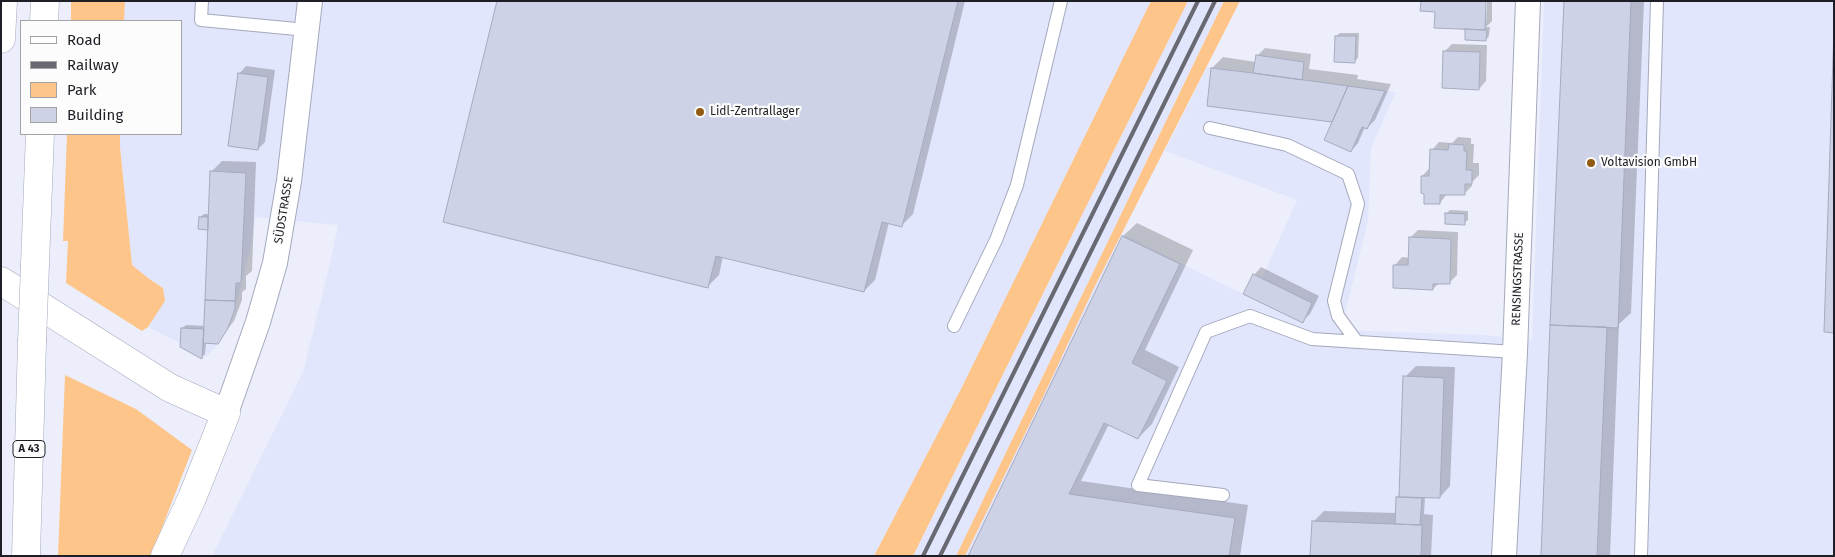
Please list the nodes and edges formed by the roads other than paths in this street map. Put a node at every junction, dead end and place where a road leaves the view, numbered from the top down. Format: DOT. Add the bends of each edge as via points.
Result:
graph roads {
  1 [pos="3,1"];
  2 [pos="45,1"];
  3 [pos="202,1"];
  4 [pos="310,1"];
  5 [pos="1061,1"];
  6 [pos="1528,1"];
  7 [pos="1657,1"];
  8 [pos="44,20"];
  9 [pos="307,30"];
  10 [pos="1,39"];
  11 [pos="1210,128"];
  12 [pos="40,135"];
  13 [pos="1,281"];
  14 [pos="954,326"];
  15 [pos="1356,342"];
  16 [pos="1515,352"];
  17 [pos="226,413"];
  18 [pos="1223,495"];
  19 [pos="26,556"];
  20 [pos="165,556"];
  21 [pos="1504,556"];
  22 [pos="1640,556"];
  1 -- 10 [label="main road"];
  2 -- 8 [label="main road"];
  3 -- 9 [label="lane" via="201,20"];
  4 -- 9 [label="street, SÜDSTRASSE"];
  5 -- 14 [label="lane" via="1018,185 996,240"];
  6 -- 16 [label="street, RENSINGSTRASSE"];
  7 -- 22 [label="lane"];
  9 -- 17 [label="street, SÜDSTRASSE" via="289,181 275,262"];
  11 -- 15 [label="lane" via="1287,145 1348,174 1358,204 1334,300 1338,316"];
  12 -- 19 [label="main road, A 43, bridge"];
  13 -- 17 [label="main road" via="170,388"];
  15 -- 16 [label="lane"];
  15 -- 18 [label="lane" via="1312,340 1250,316 1206,332 1138,485"];
  16 -- 21 [label="street, RENSINGSTRASSE"];
  17 -- 20 [label="main road, SÜDSTRASSE"];
}
